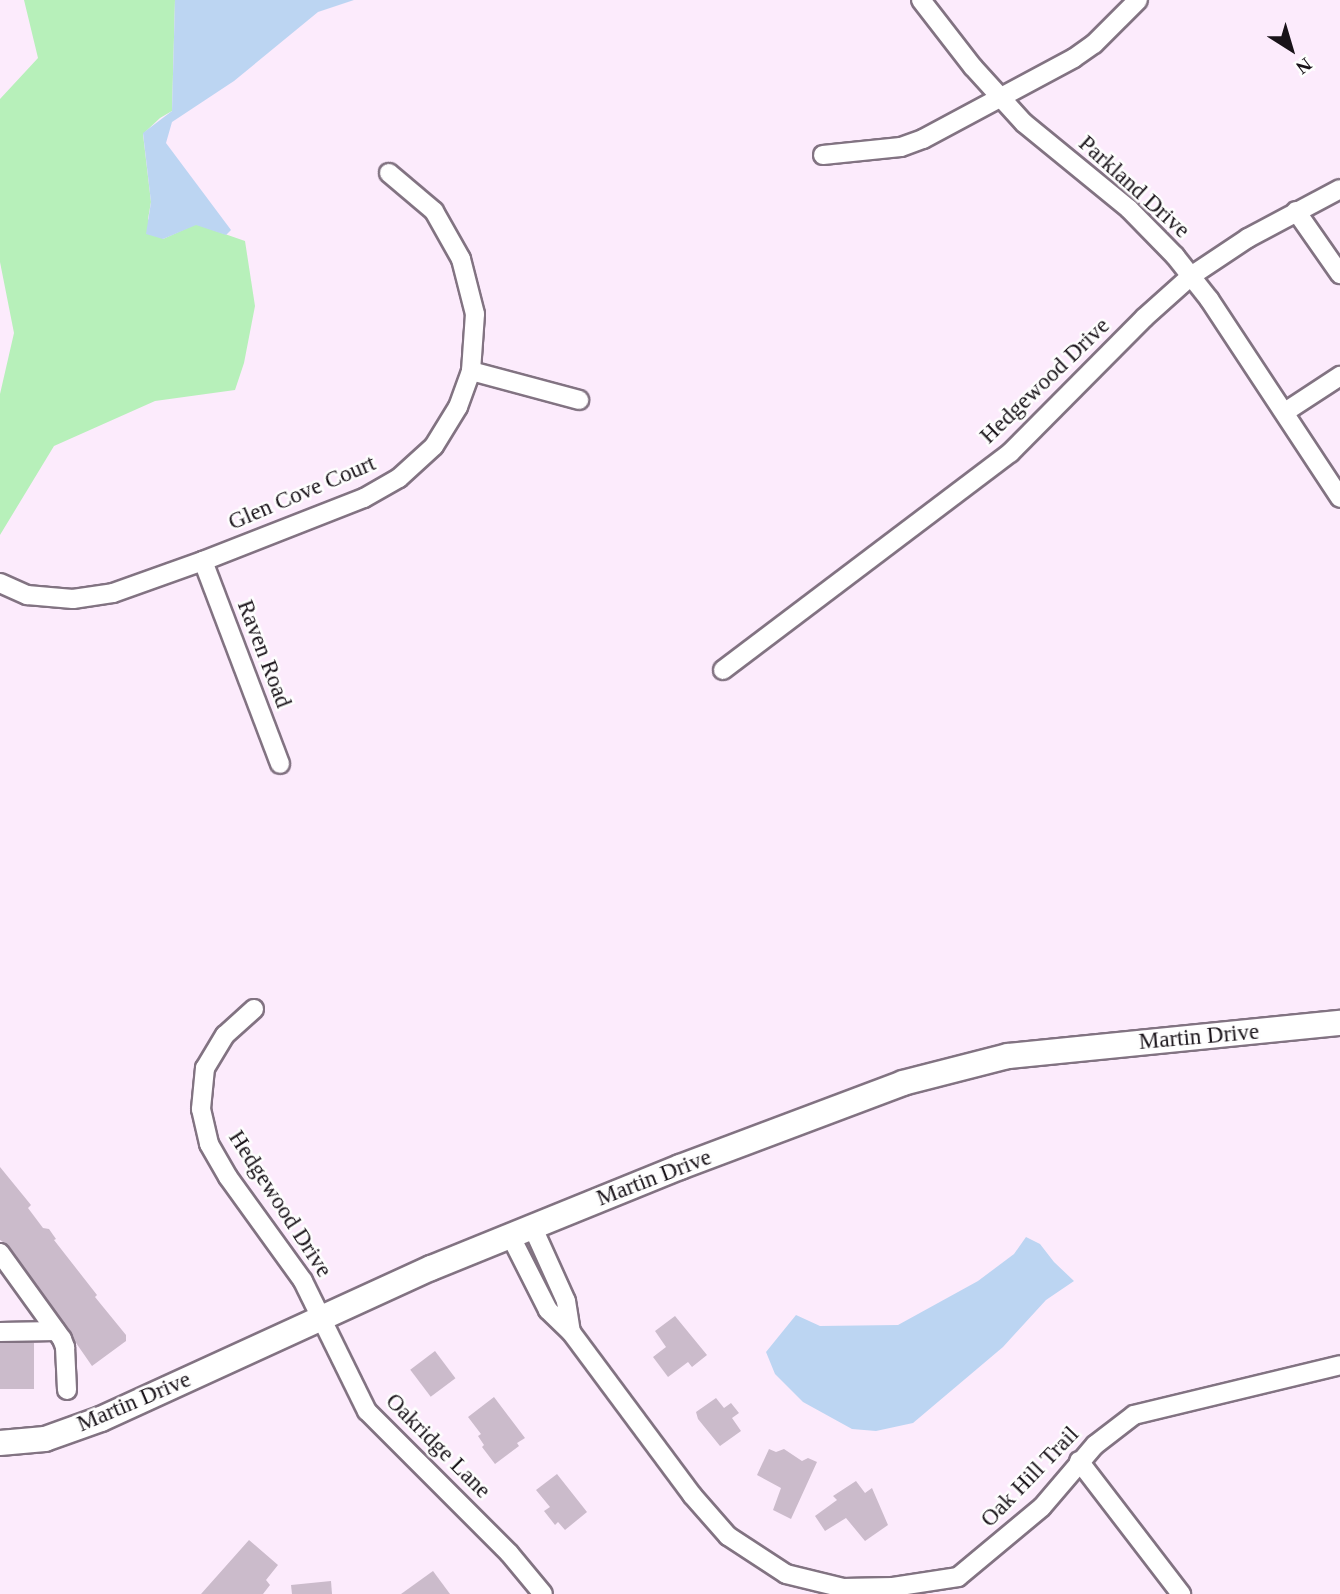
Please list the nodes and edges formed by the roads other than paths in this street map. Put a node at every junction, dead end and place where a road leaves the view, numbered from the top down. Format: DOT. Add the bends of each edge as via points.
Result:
graph roads {
  1 [pos="921,0"];
  2 [pos="1138,0"];
  3 [pos="1000,98"];
  4 [pos="823,155"];
  5 [pos="389,173"];
  6 [pos="1340,188"];
  7 [pos="1296,211"];
  8 [pos="1340,274"];
  9 [pos="1191,276"];
  10 [pos="471,371"];
  11 [pos="1340,376"];
  12 [pos="579,400"];
  13 [pos="1285,412"];
  14 [pos="1340,498"];
  15 [pos="203,561"];
  16 [pos="0,583"];
  17 [pos="723,670"];
  18 [pos="280,764"];
  19 [pos="254,1009"];
  20 [pos="1340,1023"];
  21 [pos="522,1232"];
  22 [pos="0,1253"];
  23 [pos="321,1317"];
  24 [pos="56,1331"];
  25 [pos="0,1332"];
  26 [pos="1340,1365"];
  27 [pos="67,1390"];
  28 [pos="0,1443"];
  29 [pos="1079,1461"];
  30 [pos="828,1589"];
  31 [pos="543,1594"];
  32 [pos="1181,1594"];
  1 -- 3 [label="street, Parkland Drive"];
  2 -- 3 [label="street" via="1094,44"];
  3 -- 4 [label="street" via="901,147"];
  3 -- 9 [label="street, Parkland Drive" via="1129,209"];
  5 -- 10 [label="street, Glen Cove Court" via="434,211 461,259 475,314"];
  6 -- 7 [label="street, Hedgewood Drive"];
  7 -- 8 [label="street"];
  7 -- 9 [label="street, Hedgewood Drive"];
  9 -- 13 [label="street, Parkland Drive"];
  9 -- 17 [label="street, Hedgewood Drive" via="1010,453"];
  10 -- 12 [label="street"];
  10 -- 15 [label="street, Glen Cove Court" via="458,407 434,446 399,478 364,498"];
  11 -- 13 [label="street"];
  13 -- 14 [label="street, Parkland Drive"];
  15 -- 16 [label="street, Glen Cove Court" via="113,593 73,599 27,594"];
  15 -- 18 [label="street, Raven Road"];
  19 -- 23 [label="street, Hedgewood Drive" via="225,1035 205,1068 201,1109 209,1144 228,1177 303,1281"];
  20 -- 21 [label="street, Martin Drive" via="983,1060 903,1083"];
  21 -- 23 [label="street, Martin Drive"];
  21 -- 30 [label="street, Oak Hill Trail" via="566,1301 571,1332 727,1536 786,1574"];
  22 -- 24 [label="street"];
  23 -- 28 [label="street, Martin Drive" via="101,1419 45,1439"];
  23 -- 31 [label="street, Oakridge Lane" via="366,1411 509,1553"];
  24 -- 25 [label="street"];
  24 -- 27 [label="street" via="65,1347"];
  26 -- 29 [label="street, Oak Hill Trail" via="1134,1415"];
  29 -- 30 [label="street, Oak Hill Trail" via="1042,1507 958,1577 892,1587"];
  29 -- 32 [label="street"];
}
